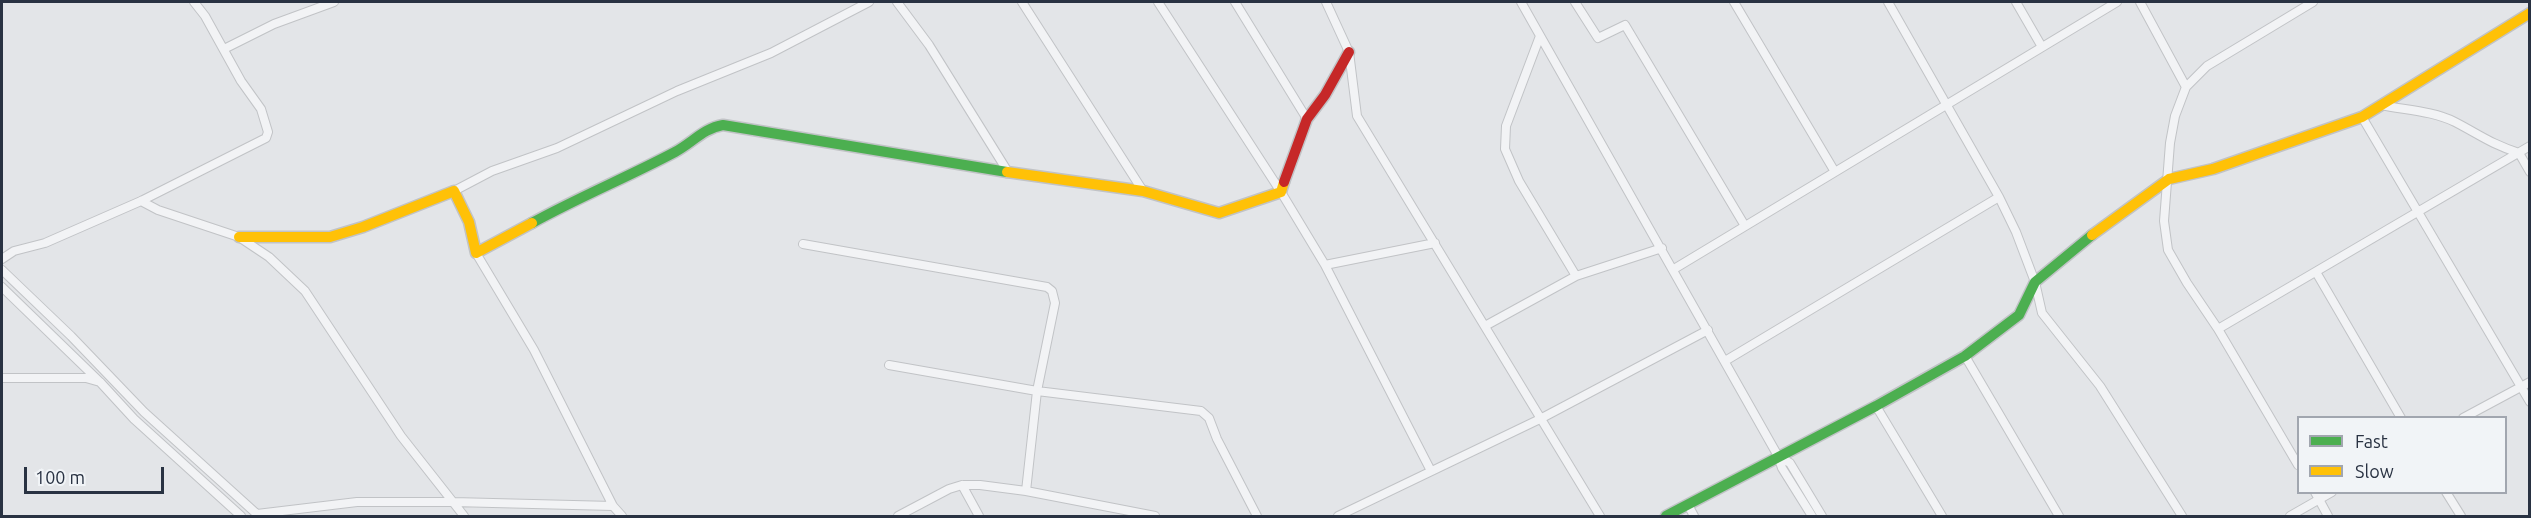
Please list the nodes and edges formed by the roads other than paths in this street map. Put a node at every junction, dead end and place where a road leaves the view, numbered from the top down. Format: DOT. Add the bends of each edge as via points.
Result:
graph roads {
  1 [pos="194,2"];
  2 [pos="334,2"];
  3 [pos="868,2"];
  4 [pos="897,2"];
  5 [pos="1022,2"];
  6 [pos="1158,2"];
  7 [pos="1235,2"];
  8 [pos="1326,2"];
  9 [pos="1521,2"];
  10 [pos="1575,2"];
  11 [pos="1734,2"];
  12 [pos="1888,2"];
  13 [pos="2016,2"];
  14 [pos="2117,2"];
  15 [pos="2140,2"];
  16 [pos="2313,2"];
  17 [pos="2529,13"];
  18 [pos="1540,36"];
  19 [pos="2042,47"];
  20 [pos="224,49"];
  21 [pos="1350,52"];
  22 [pos="2186,87"];
  23 [pos="1946,105"];
  24 [pos="2381,105"];
  25 [pos="2362,117"];
  26 [pos="1307,119"];
  27 [pos="2529,146"];
  28 [pos="2518,153"];
  29 [pos="1008,172"];
  30 [pos="1835,172"];
  31 [pos="2529,172"];
  32 [pos="2169,179"];
  33 [pos="454,191"];
  34 [pos="1143,191"];
  35 [pos="1281,192"];
  36 [pos="1999,197"];
  37 [pos="141,201"];
  38 [pos="2418,213"];
  39 [pos="1745,226"];
  40 [pos="239,237"];
  41 [pos="1435,243"];
  42 [pos="803,244"];
  43 [pos="1662,248"];
  44 [pos="476,253"];
  45 [pos="2,259"];
  46 [pos="1325,265"];
  47 [pos="1674,269"];
  48 [pos="2,270"];
  49 [pos="2316,272"];
  50 [pos="1576,276"];
  51 [pos="2035,282"];
  52 [pos="2,287"];
  53 [pos="1485,326"];
  54 [pos="2218,329"];
  55 [pos="1708,330"];
  56 [pos="1965,356"];
  57 [pos="1725,361"];
  58 [pos="889,364"];
  59 [pos="2,378"];
  60 [pos="2529,381"];
  61 [pos="100,382"];
  62 [pos="2521,387"];
  63 [pos="1037,392"];
  64 [pos="2529,402"];
  65 [pos="1876,406"];
  66 [pos="2400,416"];
  67 [pos="2465,416"];
  68 [pos="1540,418"];
  69 [pos="1778,456"];
  70 [pos="2297,463"];
  71 [pos="1431,471"];
  72 [pos="963,485"];
  73 [pos="1026,491"];
  74 [pos="2447,494"];
  75 [pos="2316,496"];
  76 [pos="453,502"];
  77 [pos="1688,505"];
  78 [pos="613,506"];
  79 [pos="1101,507"];
  80 [pos="258,515"];
  81 [pos="242,516"];
  82 [pos="464,516"];
  83 [pos="622,516"];
  84 [pos="898,516"];
  85 [pos="979,516"];
  86 [pos="1106,516"];
  87 [pos="1155,516"];
  88 [pos="1257,516"];
  89 [pos="1338,516"];
  90 [pos="1600,516"];
  91 [pos="1666,516"];
  92 [pos="1694,516"];
  93 [pos="1812,516"];
  94 [pos="1822,516"];
  95 [pos="1942,516"];
  96 [pos="2059,516"];
  97 [pos="2182,516"];
  98 [pos="2290,516"];
  99 [pos="2328,516"];
  100 [pos="2461,516"];
  1 -- 20 [label="street"];
  2 -- 20 [label="street" via="274,24"];
  3 -- 33 [label="street" via="771,53 677,91 557,148 492,171"];
  4 -- 29 [label="street" via="929,45"];
  5 -- 34 [label="street"];
  6 -- 35 [label="street"];
  7 -- 26 [label="street"];
  8 -- 21 [label="street"];
  9 -- 18 [label="street"];
  10 -- 39 [label="street" via="1598,38 1625,25"];
  11 -- 30 [label="street"];
  12 -- 23 [label="street"];
  13 -- 19 [label="street"];
  14 -- 19 [label="street"];
  15 -- 22 [label="street"];
  16 -- 22 [label="street" via="2207,66"];
  17 -- 24 [label="street"];
  18 -- 43 [label="street"];
  18 -- 50 [label="street" via="1506,126 1505,148 1519,181"];
  19 -- 23 [label="street"];
  20 -- 37 [label="street" via="261,109 266,138"];
  21 -- 26 [label="street"];
  21 -- 41 [label="street" via="1357,116"];
  22 -- 32 [label="street" via="2170,143"];
  23 -- 30 [label="street"];
  23 -- 36 [label="street"];
  24 -- 25 [label="street"];
  24 -- 28 [label="street" via="2454,121 2494,145"];
  25 -- 32 [label="street" via="2213,169"];
  25 -- 38 [label="street"];
  26 -- 35 [label="street"];
  27 -- 28 [label="street"];
  28 -- 31 [label="street"];
  28 -- 38 [label="street"];
  29 -- 34 [label="street"];
  29 -- 44 [label="street" via="723,125 711,127 677,151 601,186"];
  30 -- 39 [label="street"];
  32 -- 51 [label="street" via="2113,218"];
  32 -- 54 [label="street" via="2164,221 2169,250"];
  33 -- 40 [label="street" via="330,237"];
  33 -- 44 [label="street" via="469,222"];
  34 -- 35 [label="street" via="1220,213"];
  35 -- 46 [label="street"];
  36 -- 51 [label="street"];
  36 -- 57 [label="street"];
  37 -- 40 [label="street"];
  37 -- 45 [label="street"];
  38 -- 49 [label="street"];
  38 -- 62 [label="street"];
  39 -- 47 [label="street"];
  40 -- 76 [label="street" via="269,257 305,291 401,436"];
  41 -- 46 [label="street"];
  41 -- 53 [label="street"];
  42 -- 63 [label="street" via="1047,287 1055,303"];
  43 -- 47 [label="street"];
  43 -- 50 [label="street"];
  44 -- 78 [label="street" via="534,350"];
  46 -- 71 [label="street"];
  47 -- 55 [label="street"];
  48 -- 80 [label="street" via="144,412"];
  49 -- 54 [label="street"];
  49 -- 66 [label="street"];
  50 -- 53 [label="street"];
  51 -- 56 [label="street" via="2019,315"];
  51 -- 97 [label="street" via="2042,313 2100,386"];
  52 -- 61 [label="street"];
  53 -- 68 [label="street"];
  54 -- 70 [label="street"];
  55 -- 57 [label="street"];
  55 -- 68 [label="street"];
  56 -- 65 [label="street"];
  56 -- 96 [label="street"];
  57 -- 69 [label="street"];
  58 -- 63 [label="street"];
  59 -- 61 [label="street" via="86,378"];
  60 -- 62 [label="street"];
  61 -- 81 [label="street" via="134,419"];
  62 -- 64 [label="street"];
  62 -- 67 [label="street"];
  63 -- 73 [label="street"];
  63 -- 88 [label="street" via="1201,411 1209,418"];
  65 -- 69 [label="street"];
  65 -- 95 [label="street"];
  68 -- 71 [label="street"];
  68 -- 90 [label="street"];
  69 -- 77 [label="street"];
  69 -- 93 [label="street"];
  69 -- 94 [label="street" via="1790,463"];
  71 -- 89 [label="street"];
  72 -- 73 [label="street"];
  72 -- 84 [label="street"];
  72 -- 85 [label="street"];
  73 -- 79 [label="street"];
  74 -- 100 [label="street"];
  75 -- 98 [label="street"];
  75 -- 99 [label="street"];
  76 -- 78 [label="street"];
  76 -- 80 [label="street" via="357,502"];
  76 -- 82 [label="street"];
  77 -- 91 [label="street"];
  77 -- 92 [label="street"];
  78 -- 83 [label="street"];
  79 -- 86 [label="street"];
  79 -- 87 [label="street"];
}
